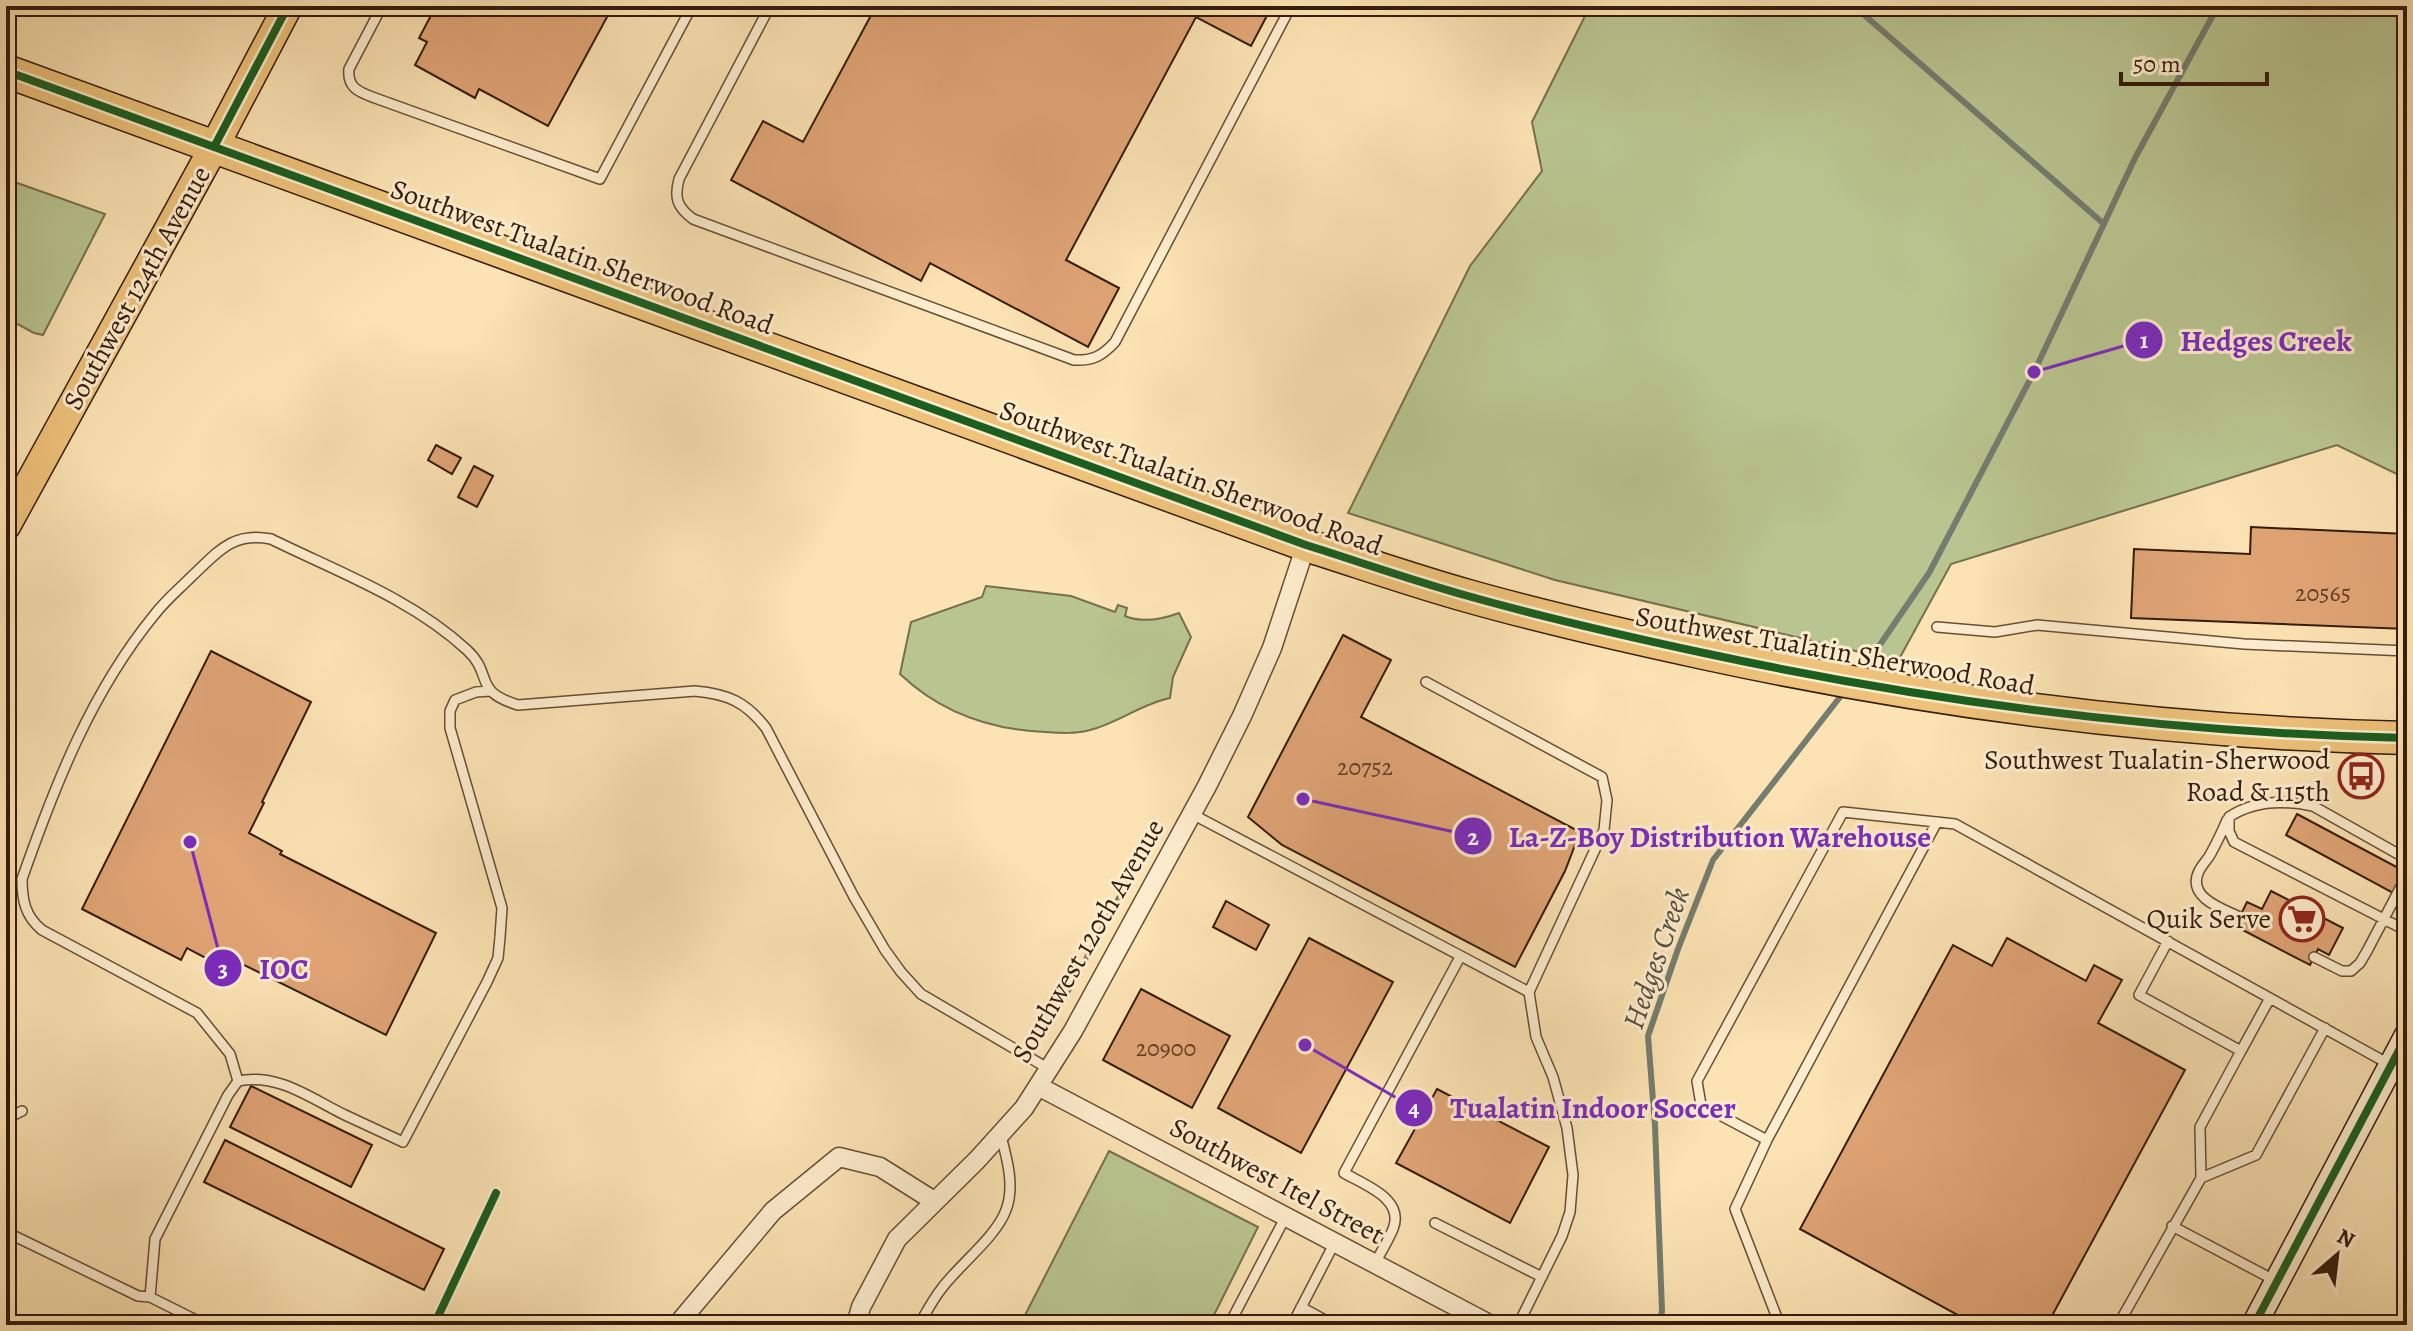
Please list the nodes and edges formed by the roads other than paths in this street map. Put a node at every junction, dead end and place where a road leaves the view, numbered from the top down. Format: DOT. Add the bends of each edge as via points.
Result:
graph roads {
  1 [pos="288,6"];
  2 [pos="382,6"];
  3 [pos="692,6"];
  4 [pos="770,6"];
  5 [pos="1291,6"];
  6 [pos="6,71"];
  7 [pos="214,147"];
  8 [pos="6,526"];
  9 [pos="1306,545"];
  10 [pos="1937,627"];
  11 [pos="2407,651"];
  12 [pos="1426,682"];
  13 [pos="490,691"];
  14 [pos="2407,738"];
  15 [pos="1192,814"];
  16 [pos="2229,817"];
  17 [pos="1937,822"];
  18 [pos="2407,859"];
  19 [pos="2407,875"];
  20 [pos="2240,917"];
  21 [pos="2383,919"];
  22 [pos="2407,931"];
  23 [pos="2168,941"];
  24 [pos="1460,957"];
  25 [pos="2314,957"];
  26 [pos="1529,992"];
  27 [pos="2270,998"];
  28 [pos="2325,1028"];
  29 [pos="2407,1035"];
  30 [pos="2241,1051"];
  31 [pos="1049,1069"];
  32 [pos="2400,1069"];
  33 [pos="238,1081"];
  34 [pos="1038,1086"];
  35 [pos="22,1111"];
  36 [pos="6,1119"];
  37 [pos="1001,1134"];
  38 [pos="1767,1140"];
  39 [pos="2201,1178"];
  40 [pos="496,1193"];
  41 [pos="934,1201"];
  42 [pos="1286,1216"];
  43 [pos="1435,1223"];
  44 [pos="2172,1226"];
  45 [pos="6,1232"];
  46 [pos="1335,1242"];
  47 [pos="1375,1263"];
  48 [pos="1542,1277"];
  49 [pos="2277,1281"];
  50 [pos="150,1297"];
  51 [pos="1301,1307"];
  52 [pos="1780,1324"];
  53 [pos="206,1325"];
  54 [pos="434,1325"];
  55 [pos="677,1325"];
  56 [pos="856,1325"];
  57 [pos="919,1325"];
  58 [pos="1229,1325"];
  59 [pos="1292,1325"];
  60 [pos="1334,1325"];
  61 [pos="1491,1325"];
  62 [pos="1518,1325"];
  63 [pos="2118,1325"];
  64 [pos="2254,1325"];
  1 -- 7 [label="main road, Southwest 124th Avenue"];
  2 -- 3 [label="lane" via="349,69 352,87 600,179"];
  4 -- 5 [label="lane" via="679,179 675,195 680,209 722,230 1070,359 1089,361 1115,342"];
  6 -- 7 [label="highway, Southwest Tualatin Sherwood Road"];
  7 -- 8 [label="main road, Southwest 124th Avenue"];
  7 -- 9 [label="highway, Southwest Tualatin Sherwood Road"];
  9 -- 14 [label="highway, Southwest Tualatin Sherwood Road" via="1469,596 1627,636 1911,693 2154,724"];
  9 -- 15 [label="street, Southwest 120th Avenue" via="1272,648"];
  10 -- 11 [label="lane" via="1995,632 2037,625 2244,644"];
  12 -- 26 [label="lane" via="1602,777 1607,800 1604,830"];
  13 -- 31 [label="lane" via="518,705 695,691 717,693 753,711 901,972 921,994"];
  13 -- 33 [label="lane" via="455,700 450,728 502,908 498,958 403,1142 284,1084 254,1078"];
  13 -- 33 [label="lane" via="469,652 415,609 254,535 237,538 218,551 160,607 100,692 22,879 26,912 42,930 197,1013 230,1054"];
  15 -- 24 [label="lane"];
  15 -- 31 [label="street, Southwest 120th Avenue"];
  16 -- 18 [label="lane" via="2253,804 2313,806"];
  16 -- 20 [label="lane" via="2195,881 2209,903"];
  16 -- 21 [label="lane" via="2234,842"];
  17 -- 23 [label="lane" via="1955,824"];
  17 -- 38 [label="lane"];
  17 -- 38 [label="lane" via="1843,812 1697,1081 1701,1105"];
  19 -- 21 [label="lane"];
  21 -- 22 [label="lane"];
  21 -- 25 [label="lane" via="2351,971"];
  23 -- 27 [label="lane"];
  23 -- 30 [label="lane" via="2139,995"];
  24 -- 26 [label="lane"];
  24 -- 47 [label="lane" via="1344,1173 1387,1199 1396,1213"];
  26 -- 48 [label="lane" via="1536,1037 1567,1128 1573,1175 1570,1212"];
  27 -- 28 [label="lane"];
  27 -- 30 [label="lane"];
  28 -- 32 [label="lane"];
  28 -- 39 [label="lane" via="2256,1155"];
  29 -- 32 [label="street"];
  30 -- 39 [label="lane" via="2200,1127"];
  31 -- 34 [label="street, Southwest 120th Avenue"];
  32 -- 49 [label="street"];
  33 -- 50 [label="lane" via="155,1239"];
  34 -- 37 [label="street, Southwest 120th Avenue"];
  34 -- 42 [label="street, Southwest Itel Street"];
  35 -- 36 [label="lane"];
  37 -- 41 [label="street, Southwest 120th Avenue"];
  37 -- 57 [label="lane" via="1010,1191 1006,1210"];
  38 -- 52 [label="lane" via="1735,1209"];
  39 -- 44 [label="lane"];
  40 -- 54 [label="lane"];
  41 -- 55 [label="street" via="880,1167 839,1157 773,1211"];
  41 -- 56 [label="street, Southwest 120th Avenue" via="897,1239"];
  42 -- 46 [label="street, Southwest Itel Street"];
  42 -- 58 [label="lane"];
  43 -- 48 [label="lane"];
  44 -- 49 [label="lane"];
  44 -- 63 [label="lane"];
  45 -- 50 [label="lane" via="138,1296"];
  46 -- 47 [label="street, Southwest Itel Street"];
  46 -- 51 [label="lane"];
  47 -- 61 [label="street, Southwest Itel Street"];
  48 -- 62 [label="lane"];
  49 -- 64 [label="street"];
  50 -- 53 [label="lane"];
  51 -- 59 [label="lane"];
  51 -- 60 [label="lane"];
}
